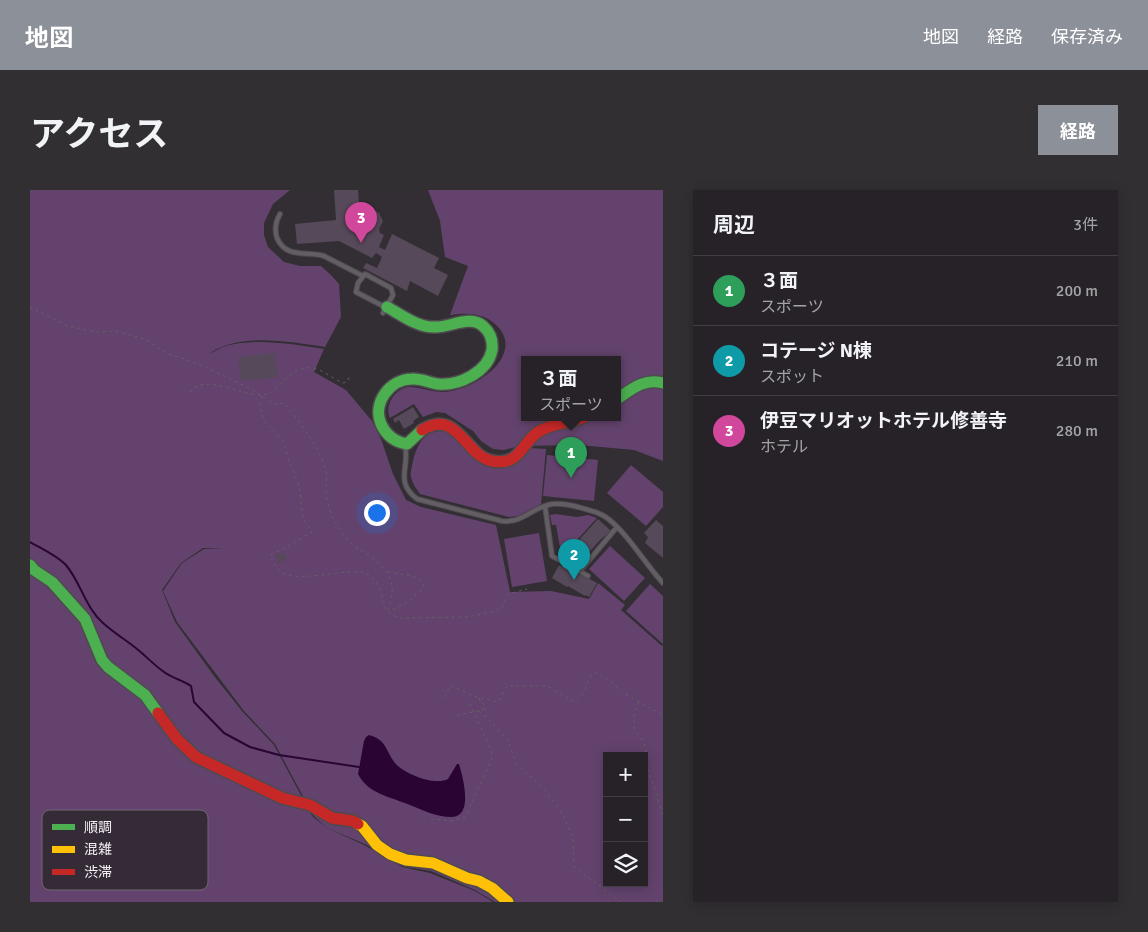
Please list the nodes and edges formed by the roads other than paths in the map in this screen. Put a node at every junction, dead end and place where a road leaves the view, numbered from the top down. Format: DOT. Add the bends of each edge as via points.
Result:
graph roads {
  1 [pos="280,214"];
  2 [pos="363,276"];
  3 [pos="385,309"];
  4 [pos="663,383"];
  5 [pos="621,397"];
  6 [pos="574,421"];
  7 [pos="405,444"];
  8 [pos="545,506"];
  9 [pos="617,527"];
  10 [pos="30,565"];
  11 [pos="581,570"];
  12 [pos="588,576"];
  13 [pos="663,582"];
  14 [pos="508,902"];
  1 -- 2 [label="lane" via="276,232 286,249 324,256"];
  2 -- 3 [label="lane" via="356,292"];
  2 -- 3 [label="lane" via="366,274 391,288 393,295"];
  3 -- 7 [label="street" via="426,327 475,322 486,330 492,342 492,351 485,364 464,380 443,384 413,378 395,383 386,390 379,407 382,425 389,435"];
  4 -- 5 [label="street" via="646,381"];
  6 -- 7 [label="street" via="556,423 540,430 517,456 502,462 482,457 458,430 443,424 428,426"];
  7 -- 8 [label="lane" via="404,480 408,491 422,502 511,522"];
  8 -- 9 [label="lane" via="560,504 594,511"];
  8 -- 11 [label="lane" via="552,556"];
  9 -- 11 [label="lane"];
  9 -- 13 [label="lane"];
  10 -- 14 [label="street" via="49,578 85,619 108,667 145,695 177,739 196,757 282,798 310,805 332,818 353,821 390,854 406,860 433,863 492,888"];
  11 -- 12 [label="lane"];
}
